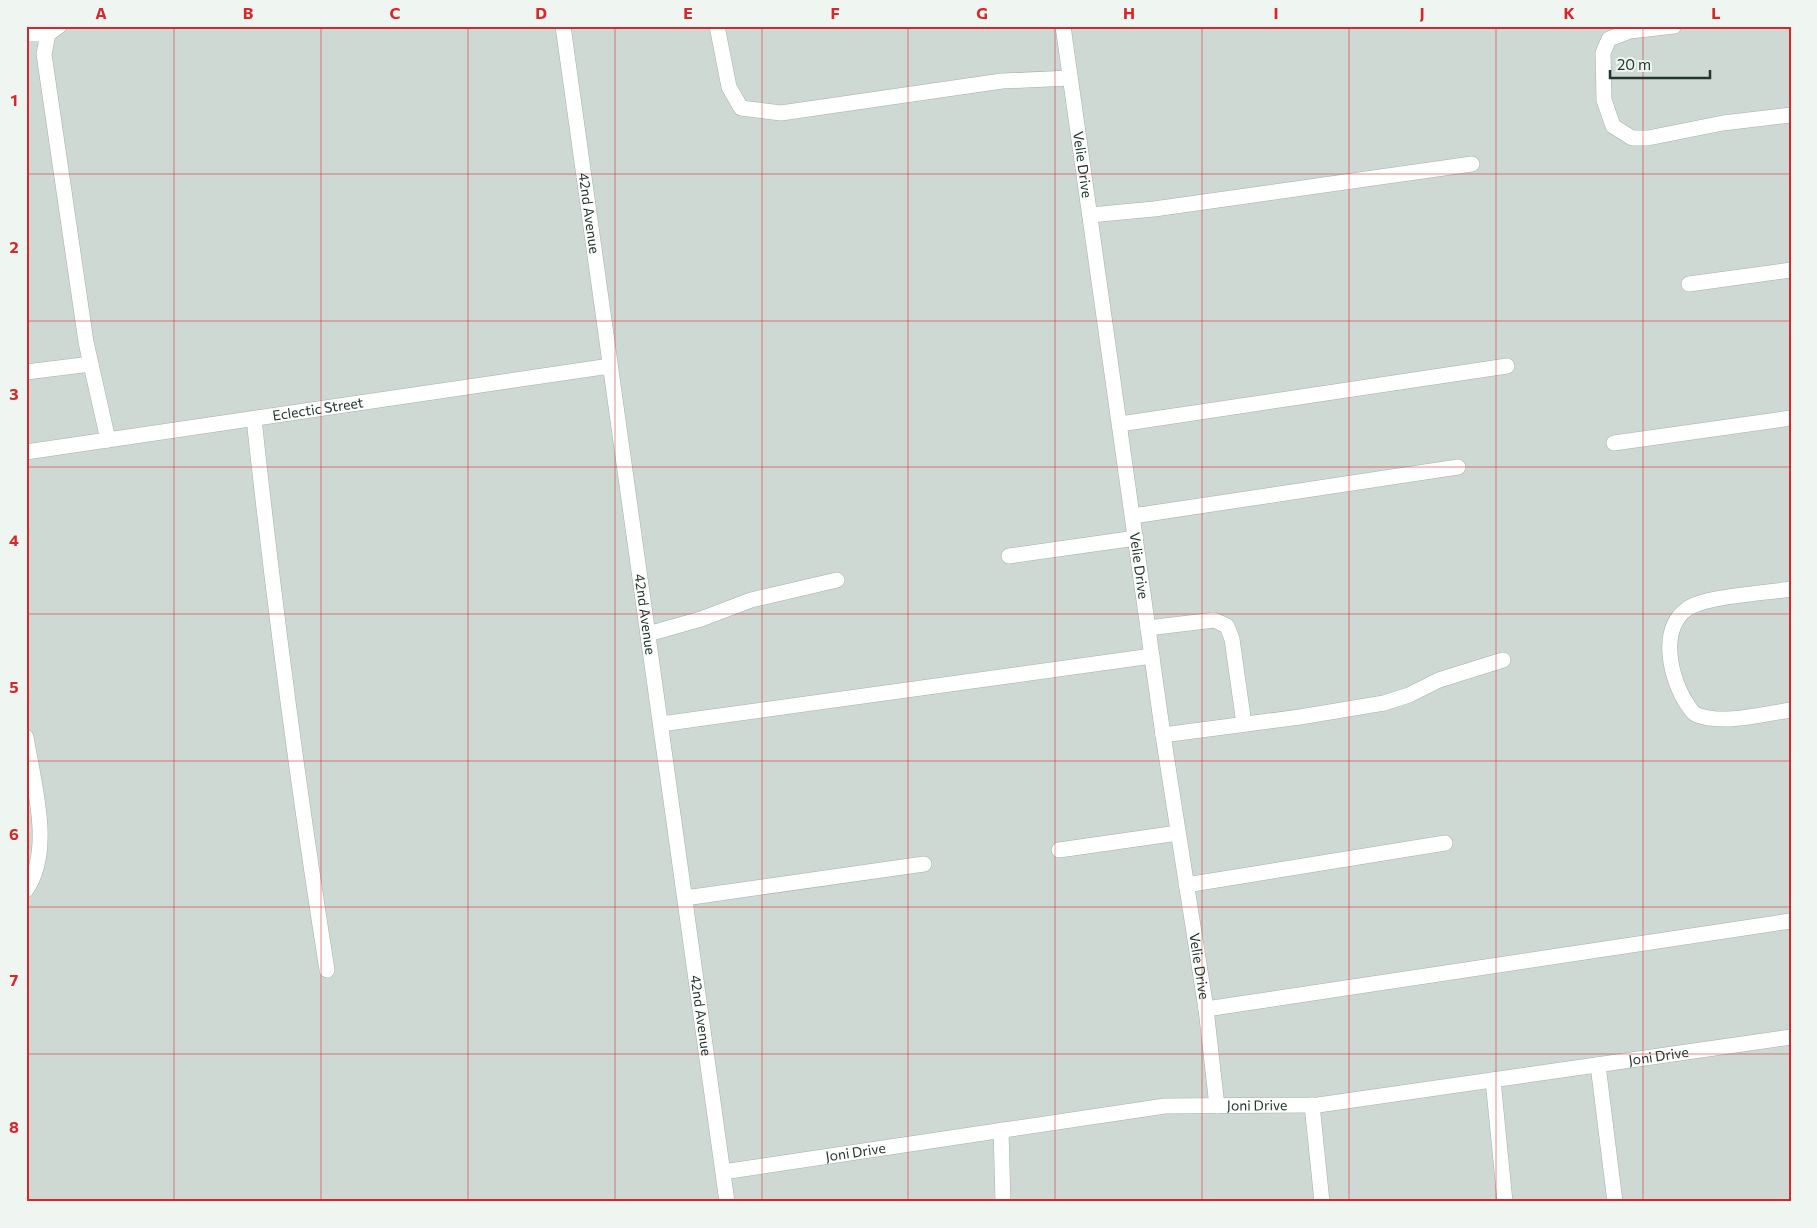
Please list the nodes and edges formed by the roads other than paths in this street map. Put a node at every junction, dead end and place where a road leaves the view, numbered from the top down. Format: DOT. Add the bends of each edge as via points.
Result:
graph roads {
  1 [pos="562,26"];
  2 [pos="717,26"];
  3 [pos="1063,26"];
  4 [pos="1674,26"];
  5 [pos="54,30"];
  6 [pos="26,34"];
  7 [pos="1070,78"];
  8 [pos="1791,115"];
  9 [pos="1472,164"];
  10 [pos="1090,215"];
  11 [pos="1791,270"];
  12 [pos="1690,284"];
  13 [pos="91,364"];
  14 [pos="610,366"];
  15 [pos="1507,366"];
  16 [pos="26,372"];
  17 [pos="1791,418"];
  18 [pos="254,419"];
  19 [pos="1120,424"];
  20 [pos="108,440"];
  21 [pos="1614,443"];
  22 [pos="26,452"];
  23 [pos="1458,467"];
  24 [pos="1132,516"];
  25 [pos="1136,538"];
  26 [pos="1009,556"];
  27 [pos="837,580"];
  28 [pos="1791,589"];
  29 [pos="1148,628"];
  30 [pos="648,634"];
  31 [pos="1152,656"];
  32 [pos="1503,660"];
  33 [pos="1791,710"];
  34 [pos="661,724"];
  35 [pos="1244,724"];
  36 [pos="1163,735"];
  37 [pos="26,737"];
  38 [pos="1178,833"];
  39 [pos="1446,843"];
  40 [pos="1059,850"];
  41 [pos="924,864"];
  42 [pos="1186,885"];
  43 [pos="26,890"];
  44 [pos="685,898"];
  45 [pos="1791,921"];
  46 [pos="327,970"];
  47 [pos="1206,1009"];
  48 [pos="1791,1037"];
  49 [pos="1598,1065"];
  50 [pos="1493,1080"];
  51 [pos="1312,1105"];
  52 [pos="1216,1106"];
  53 [pos="1002,1130"];
  54 [pos="723,1172"];
  55 [pos="727,1202"];
  56 [pos="1003,1202"];
  57 [pos="1322,1202"];
  58 [pos="1505,1202"];
  59 [pos="1615,1202"];
  1 -- 14 [label="street, 42nd Avenue"];
  2 -- 7 [label="street" via="729,87 741,108 781,113 1002,81"];
  3 -- 7 [label="street, Velie Drive"];
  4 -- 8 [label="street" via="1630,31 1610,39 1603,53 1604,100 1613,126 1632,138 1648,138 1723,123"];
  5 -- 6 [label="street"];
  5 -- 13 [label="street" via="44,54"];
  7 -- 10 [label="street, Velie Drive"];
  9 -- 10 [label="street" via="1154,209"];
  10 -- 19 [label="street, Velie Drive"];
  11 -- 12 [label="street"];
  13 -- 16 [label="street"];
  13 -- 20 [label="street"];
  14 -- 18 [label="street, Eclectic Street"];
  14 -- 30 [label="street, 42nd Avenue"];
  15 -- 19 [label="street"];
  17 -- 21 [label="street"];
  18 -- 20 [label="street, Eclectic Street"];
  18 -- 46 [label="street" via="297,779"];
  19 -- 24 [label="street, Velie Drive"];
  20 -- 22 [label="street, Eclectic Street"];
  23 -- 24 [label="street"];
  24 -- 25 [label="street, Velie Drive"];
  25 -- 26 [label="street"];
  25 -- 29 [label="street, Velie Drive"];
  27 -- 30 [label="street" via="751,600"];
  28 -- 33 [label="street" via="1704,602 1687,609 1676,621 1671,639 1671,662 1680,692 1694,714 1714,720"];
  29 -- 31 [label="street, Velie Drive"];
  29 -- 35 [label="street" via="1214,620 1227,626 1232,639"];
  30 -- 34 [label="street, 42nd Avenue"];
  31 -- 34 [label="street"];
  31 -- 36 [label="street, Velie Drive"];
  32 -- 35 [label="street" via="1439,680 1384,703"];
  34 -- 44 [label="street, 42nd Avenue"];
  35 -- 36 [label="street"];
  36 -- 38 [label="street, Velie Drive"];
  37 -- 43 [label="street" via="42,836 35,878"];
  38 -- 40 [label="street"];
  38 -- 42 [label="street, Velie Drive"];
  39 -- 42 [label="street"];
  41 -- 44 [label="street"];
  42 -- 47 [label="street, Velie Drive"];
  44 -- 54 [label="street, 42nd Avenue"];
  45 -- 47 [label="street"];
  47 -- 52 [label="street, Velie Drive"];
  48 -- 49 [label="street, Joni Drive"];
  49 -- 50 [label="street, Joni Drive"];
  49 -- 59 [label="street"];
  50 -- 51 [label="street, Joni Drive"];
  50 -- 58 [label="street"];
  51 -- 52 [label="street, Joni Drive"];
  51 -- 57 [label="street"];
  52 -- 53 [label="street, Joni Drive" via="1165,1106"];
  53 -- 54 [label="street, Joni Drive"];
  53 -- 56 [label="street"];
  54 -- 55 [label="street, 42nd Avenue"];
}
